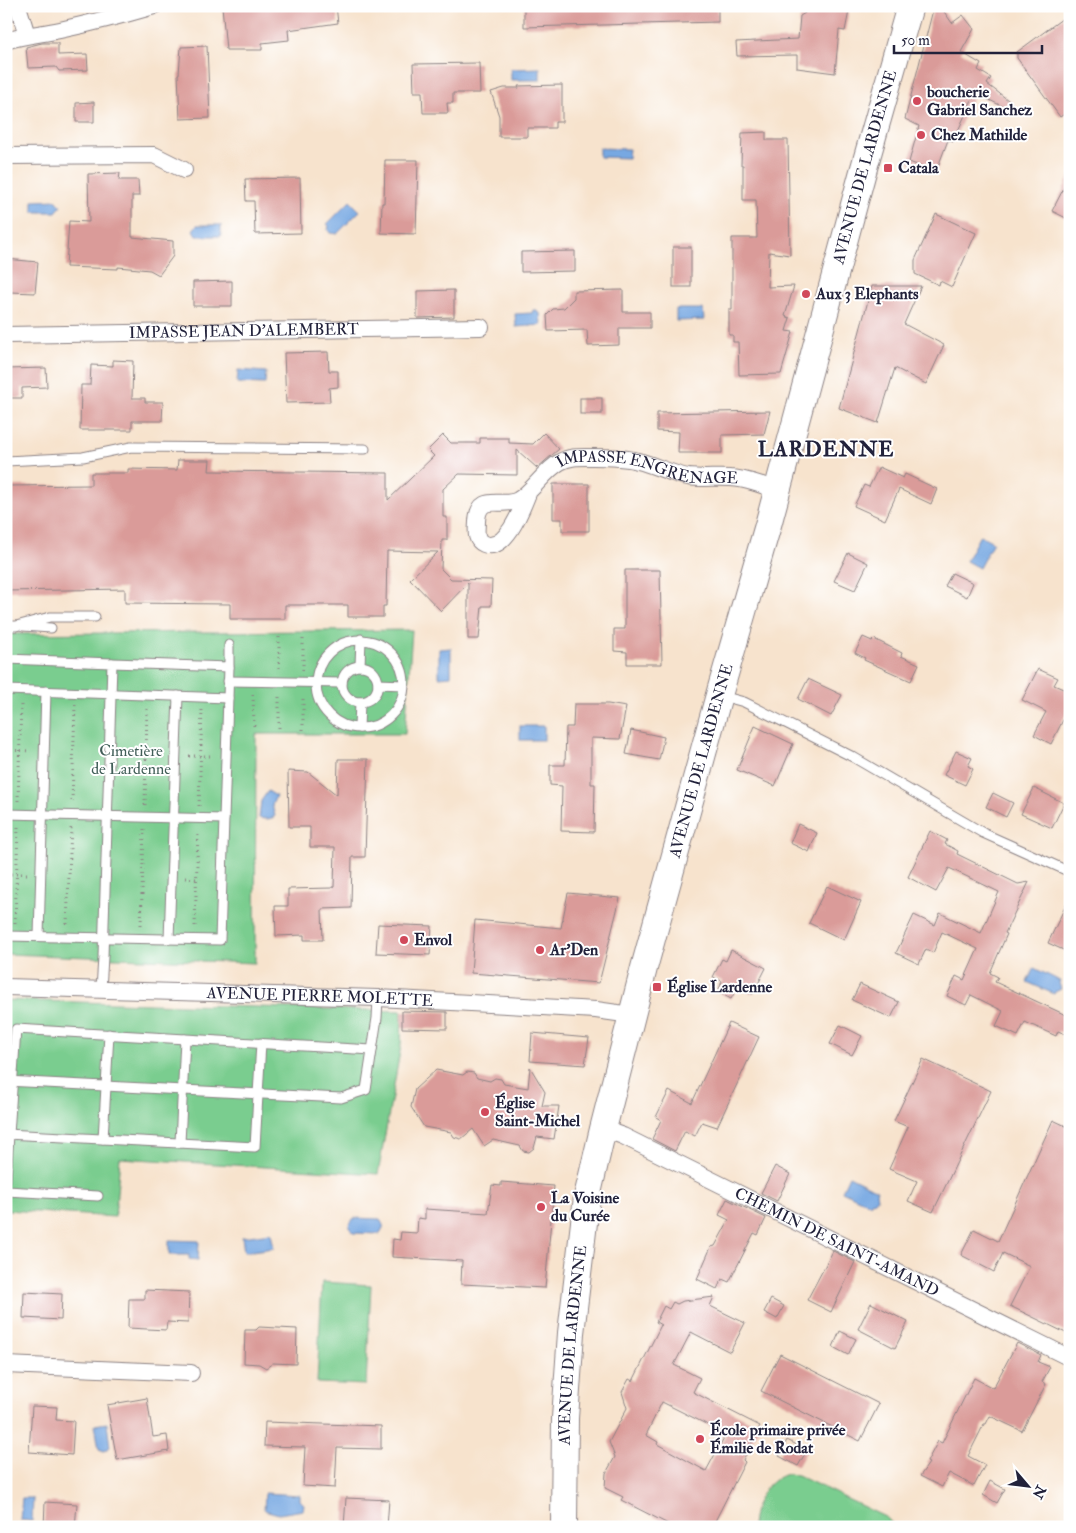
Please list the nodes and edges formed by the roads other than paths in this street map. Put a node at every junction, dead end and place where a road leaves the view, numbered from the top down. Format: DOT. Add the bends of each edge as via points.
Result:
graph roads {
  1 [pos="18,6"];
  2 [pos="154,6"];
  3 [pos="910,6"];
  4 [pos="26,35"];
  5 [pos="6,41"];
  6 [pos="6,156"];
  7 [pos="184,170"];
  8 [pos="481,326"];
  9 [pos="6,335"];
  10 [pos="365,449"];
  11 [pos="6,461"];
  12 [pos="778,490"];
  13 [pos="529,491"];
  14 [pos="95,617"];
  15 [pos="11,626"];
  16 [pos="51,628"];
  17 [pos="361,639"];
  18 [pos="229,646"];
  19 [pos="6,659"];
  20 [pos="112,663"];
  21 [pos="360,666"];
  22 [pos="229,667"];
  23 [pos="228,680"];
  24 [pos="316,683"];
  25 [pos="342,683"];
  26 [pos="378,684"];
  27 [pos="404,684"];
  28 [pos="6,690"];
  29 [pos="46,691"];
  30 [pos="111,694"];
  31 [pos="719,695"];
  32 [pos="178,696"];
  33 [pos="228,698"];
  34 [pos="360,702"];
  35 [pos="359,728"];
  36 [pos="6,814"];
  37 [pos="42,814"];
  38 [pos="107,816"];
  39 [pos="173,818"];
  40 [pos="224,819"];
  41 [pos="1070,872"];
  42 [pos="6,936"];
  43 [pos="39,936"];
  44 [pos="104,938"];
  45 [pos="169,939"];
  46 [pos="6,987"];
  47 [pos="101,990"];
  48 [pos="378,998"];
  49 [pos="631,1015"];
  50 [pos="11,1029"];
  51 [pos="109,1034"];
  52 [pos="186,1039"];
  53 [pos="261,1043"];
  54 [pos="372,1050"];
  55 [pos="9,1081"];
  56 [pos="106,1086"];
  57 [pos="183,1090"];
  58 [pos="258,1094"];
  59 [pos="603,1129"];
  60 [pos="8,1134"];
  61 [pos="103,1139"];
  62 [pos="180,1143"];
  63 [pos="6,1180"];
  64 [pos="6,1191"];
  65 [pos="98,1196"];
  66 [pos="1070,1358"];
  67 [pos="6,1366"];
  68 [pos="191,1374"];
  69 [pos="564,1527"];
  1 -- 4 [label="street"];
  2 -- 4 [label="street" via="106,20"];
  3 -- 12 [label="main road, AVENUE DE LARDENNE"];
  4 -- 5 [label="street"];
  6 -- 7 [label="street" via="154,155"];
  8 -- 9 [label="street, IMPASSE JEAN D'ALEMBERT"];
  10 -- 11 [label="lane" via="131,447 83,456"];
  12 -- 13 [label="street, IMPASSE ENGRENAGE" via="732,478 691,478 620,457 575,457 559,462"];
  12 -- 31 [label="main road, AVENUE DE LARDENNE"];
  14 -- 15 [label="lane" via="50,617"];
  15 -- 16 [label="lane"];
  17 -- 21 [label="lane"];
  17 -- 24 [label="lane" via="339,645 329,652 317,671"];
  17 -- 27 [label="lane" via="372,641 392,653 399,662"];
  18 -- 22 [label="lane"];
  19 -- 20 [label="lane"];
  20 -- 22 [label="lane"];
  20 -- 30 [label="lane"];
  21 -- 25 [label="lane" via="348,671"];
  21 -- 26 [label="lane" via="373,671"];
  22 -- 23 [label="lane"];
  23 -- 24 [label="lane"];
  23 -- 33 [label="lane"];
  24 -- 25 [label="lane"];
  24 -- 35 [label="lane" via="321,705 328,714 337,722"];
  25 -- 34 [label="lane" via="347,696"];
  26 -- 27 [label="lane"];
  26 -- 34 [label="lane" via="372,697"];
  27 -- 35 [label="lane" via="403,696 391,716 370,727"];
  28 -- 29 [label="lane"];
  29 -- 30 [label="lane"];
  29 -- 37 [label="lane"];
  30 -- 32 [label="lane"];
  30 -- 38 [label="lane"];
  31 -- 41 [label="lane" via="744,702 837,748 983,833"];
  31 -- 49 [label="main road, AVENUE DE LARDENNE"];
  32 -- 33 [label="lane"];
  32 -- 39 [label="lane"];
  33 -- 40 [label="lane"];
  34 -- 35 [label="lane"];
  36 -- 37 [label="lane"];
  37 -- 38 [label="lane"];
  37 -- 43 [label="lane"];
  38 -- 39 [label="lane"];
  38 -- 44 [label="lane"];
  39 -- 40 [label="lane"];
  39 -- 45 [label="lane"];
  40 -- 45 [label="lane" via="220,940"];
  42 -- 43 [label="lane"];
  43 -- 44 [label="lane"];
  44 -- 45 [label="lane"];
  44 -- 47 [label="lane"];
  46 -- 47 [label="street, AVENUE PIERRE MOLETTE"];
  47 -- 48 [label="street, AVENUE PIERRE MOLETTE"];
  48 -- 49 [label="street, AVENUE PIERRE MOLETTE" via="596,1010"];
  48 -- 54 [label="lane"];
  49 -- 59 [label="main road, AVENUE DE LARDENNE"];
  50 -- 51 [label="lane"];
  50 -- 55 [label="lane"];
  51 -- 52 [label="lane"];
  51 -- 56 [label="lane"];
  52 -- 53 [label="lane"];
  52 -- 57 [label="lane"];
  53 -- 54 [label="lane"];
  53 -- 58 [label="lane"];
  54 -- 58 [label="lane" via="366,1090 341,1098"];
  55 -- 56 [label="lane"];
  55 -- 60 [label="lane"];
  56 -- 57 [label="lane"];
  56 -- 61 [label="lane"];
  57 -- 58 [label="lane"];
  57 -- 62 [label="lane"];
  58 -- 62 [label="lane" via="255,1147"];
  59 -- 66 [label="street, CHEMIN DE SAINT-AMAND" via="623,1136"];
  59 -- 69 [label="main road, AVENUE DE LARDENNE" via="587,1197 571,1333 565,1418"];
  60 -- 61 [label="lane"];
  60 -- 63 [label="lane"];
  61 -- 62 [label="lane"];
  64 -- 65 [label="lane"];
  67 -- 68 [label="street"];
}
